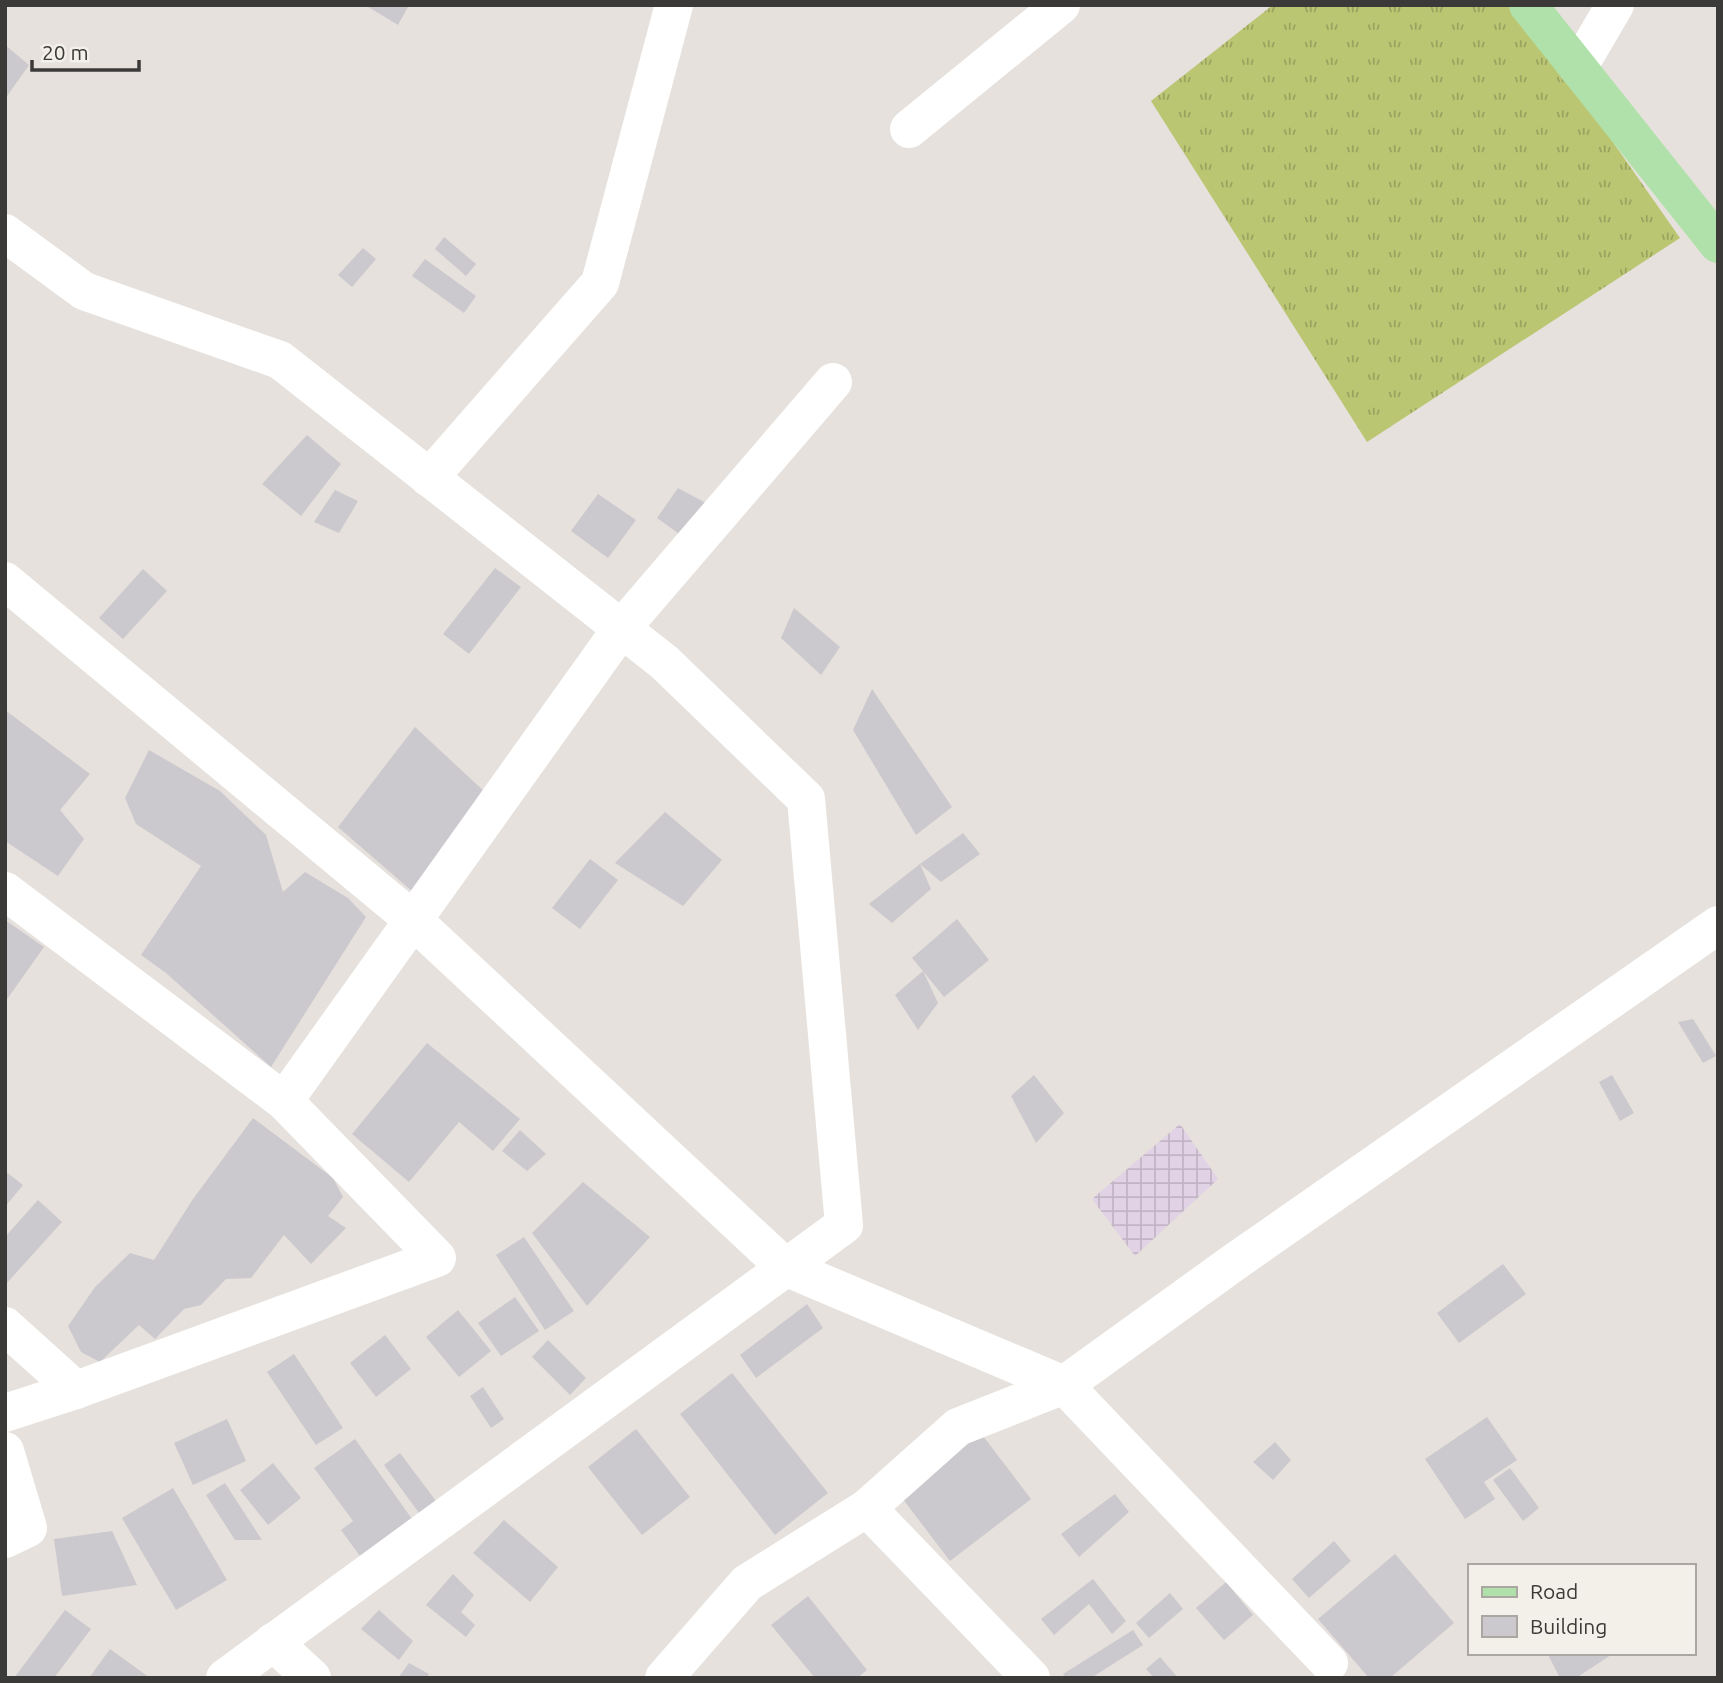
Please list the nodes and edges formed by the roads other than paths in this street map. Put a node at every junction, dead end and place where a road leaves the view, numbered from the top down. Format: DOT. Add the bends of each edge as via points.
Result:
graph roads {
  1 [pos="674,5"];
  2 [pos="1062,5"];
  3 [pos="1528,5"];
  4 [pos="1615,5"];
  5 [pos="1578,68"];
  6 [pos="909,129"];
  7 [pos="5,233"];
  8 [pos="1718,244"];
  9 [pos="833,382"];
  10 [pos="429,478"];
  11 [pos="5,581"];
  12 [pos="621,629"];
  13 [pos="5,891"];
  14 [pos="413,920"];
  15 [pos="1718,925"];
  16 [pos="284,1101"];
  17 [pos="785,1267"];
  18 [pos="5,1326"];
  19 [pos="1064,1385"];
  20 [pos="76,1390"];
  21 [pos="5,1413"];
  22 [pos="5,1451"];
  23 [pos="867,1508"];
  24 [pos="5,1539"];
  25 [pos="273,1642"];
  26 [pos="1329,1663"];
  27 [pos="225,1678"];
  28 [pos="313,1678"];
  29 [pos="664,1678"];
  30 [pos="1031,1678"];
  1 -- 10 [label="street" via="600,283"];
  2 -- 6 [label="street"];
  3 -- 5 [label="main road"];
  4 -- 5 [label="street"];
  5 -- 8 [label="main road"];
  7 -- 10 [label="street" via="84,291 280,360"];
  9 -- 12 [label="street"];
  10 -- 12 [label="street"];
  11 -- 14 [label="street"];
  12 -- 14 [label="street"];
  12 -- 17 [label="street" via="664,662 806,799 844,1225"];
  13 -- 16 [label="street"];
  14 -- 16 [label="street"];
  14 -- 17 [label="street"];
  15 -- 19 [label="street"];
  16 -- 20 [label="street" via="438,1258"];
  17 -- 19 [label="street"];
  17 -- 25 [label="street"];
  18 -- 20 [label="street"];
  19 -- 23 [label="street" via="958,1427"];
  19 -- 26 [label="street"];
  20 -- 21 [label="street"];
  22 -- 24 [label="street" via="28,1528"];
  23 -- 29 [label="street" via="747,1583"];
  23 -- 30 [label="street"];
  25 -- 27 [label="street"];
  25 -- 28 [label="street"];
}
